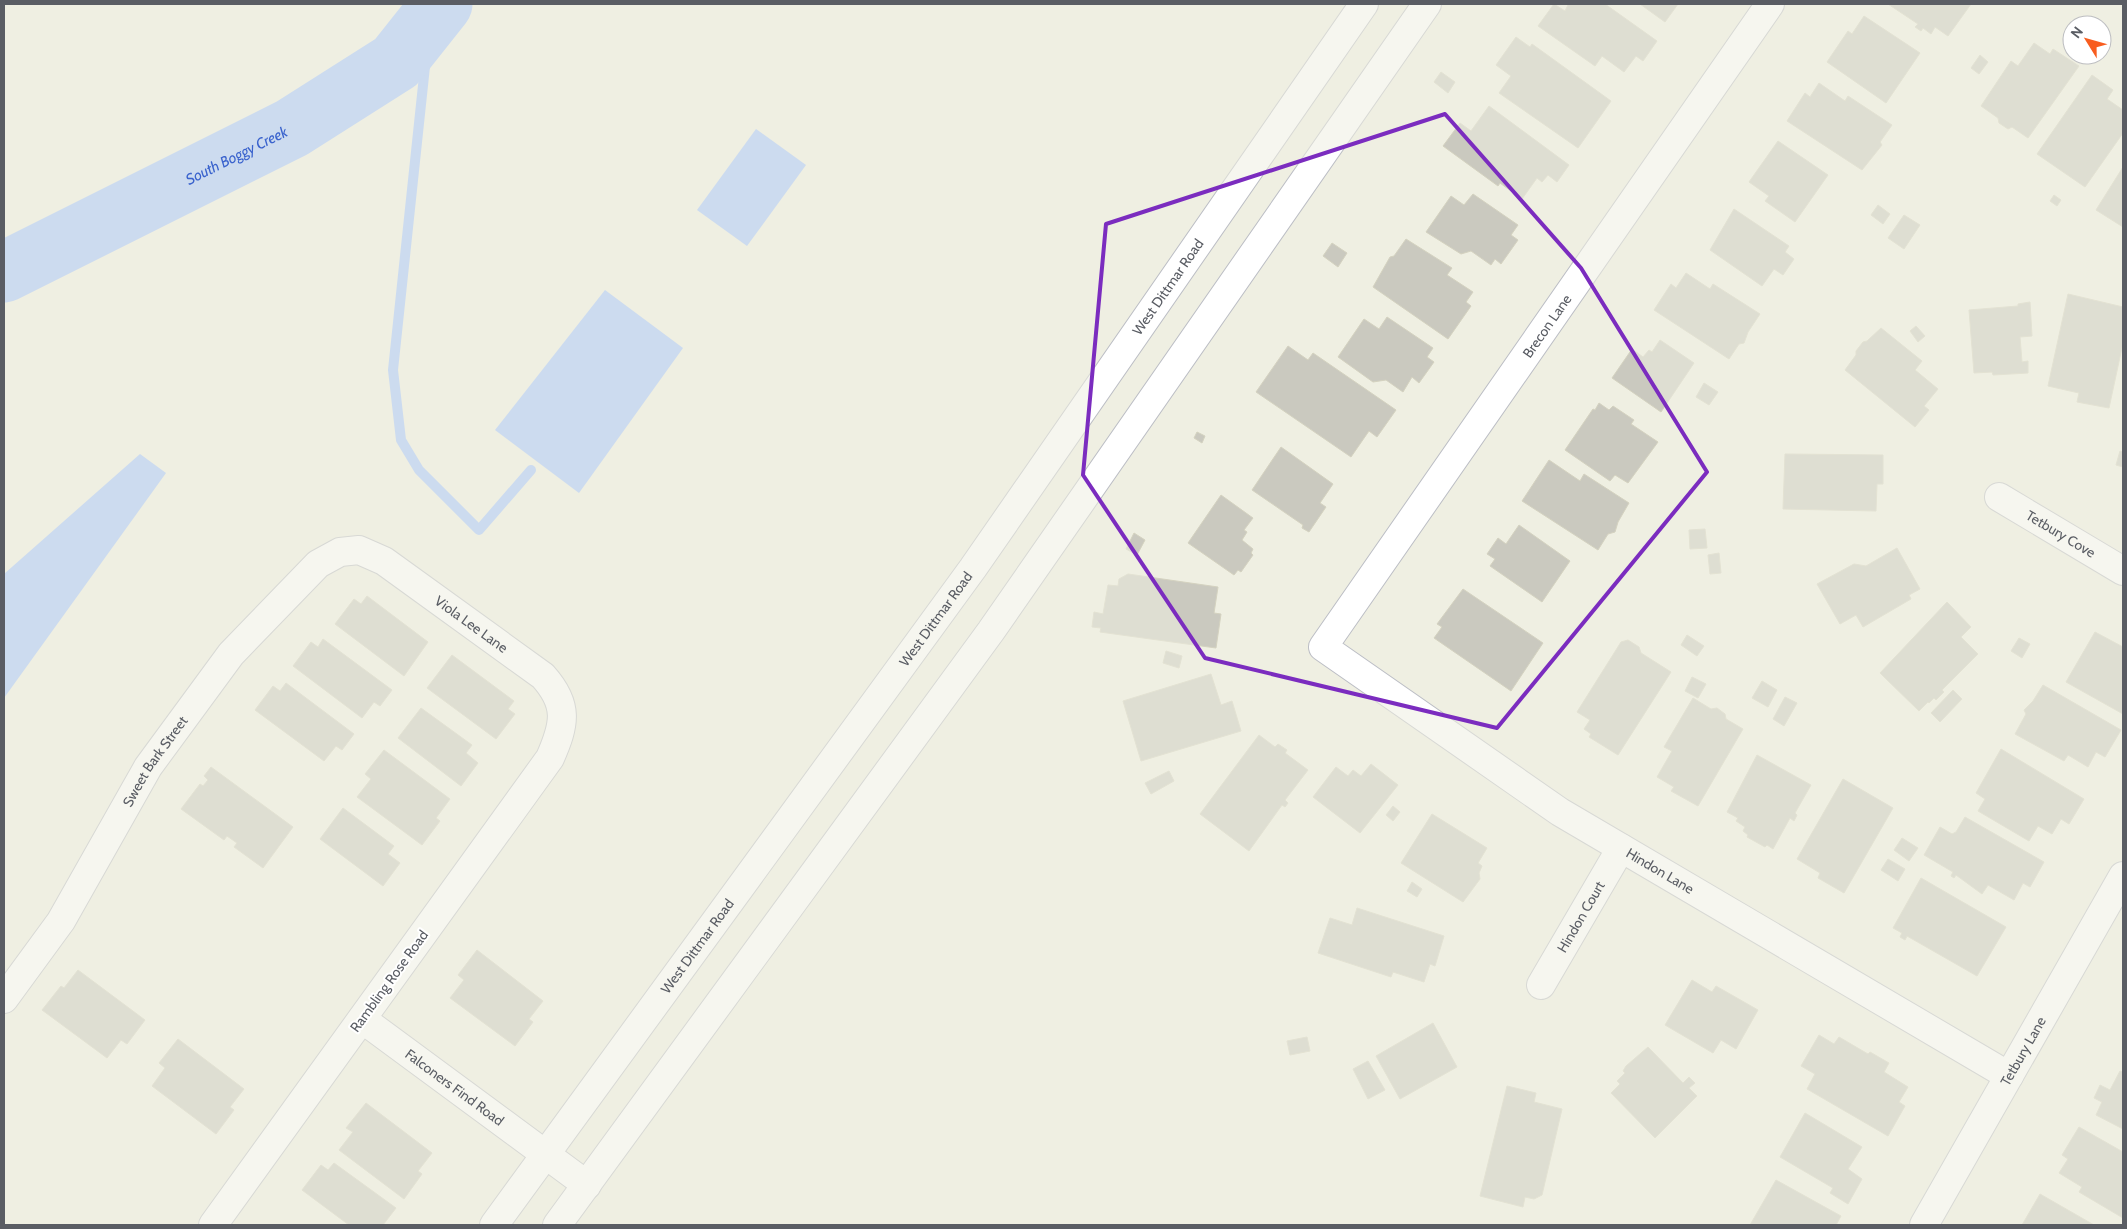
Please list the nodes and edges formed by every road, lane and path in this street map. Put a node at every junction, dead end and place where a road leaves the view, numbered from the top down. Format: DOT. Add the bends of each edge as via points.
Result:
graph roads {
  1 [pos="1364,4"];
  2 [pos="1427,4"];
  3 [pos="1770,4"];
  4 [pos="1998,497"];
  5 [pos="340,552"];
  6 [pos="2123,571"];
  7 [pos="1323,647"];
  8 [pos="560,734"];
  9 [pos="1621,848"];
  10 [pos="2123,876"];
  11 [pos="1541,985"];
  12 [pos="4,999"];
  13 [pos="362,1019"];
  14 [pos="2009,1076"];
  15 [pos="547,1154"];
  16 [pos="587,1185"];
  17 [pos="213,1225"];
  18 [pos="494,1225"];
  19 [pos="558,1225"];
  20 [pos="1924,1225"];
  1 -- 15 [label="street, West Dittmar Road" via="961,584"];
  2 -- 16 [label="street" via="1002,616"];
  3 -- 7 [label="street, Brecon Lane"];
  4 -- 6 [label="street, Tetbury Cove"];
  5 -- 8 [label="street, Viola Lee Lane" via="359,550 384,561 543,676 556,691 562,711"];
  5 -- 12 [label="street, Sweet Bark Street" via="318,564 231,654 148,767 60,921"];
  7 -- 9 [label="street, Hindon Lane" via="1560,812"];
  8 -- 13 [label="street, Rambling Rose Road" via="550,758"];
  9 -- 11 [label="street, Hindon Court"];
  9 -- 14 [label="street, Hindon Lane"];
  10 -- 14 [label="street, Tetbury Lane"];
  13 -- 15 [label="street, Falconers Find Road"];
  13 -- 17 [label="street, Rambling Rose Road"];
  14 -- 20 [label="street, Tetbury Lane"];
  15 -- 16 [label="street, Falconers Find Road"];
  15 -- 18 [label="street, West Dittmar Road"];
  16 -- 19 [label="street"];
}
